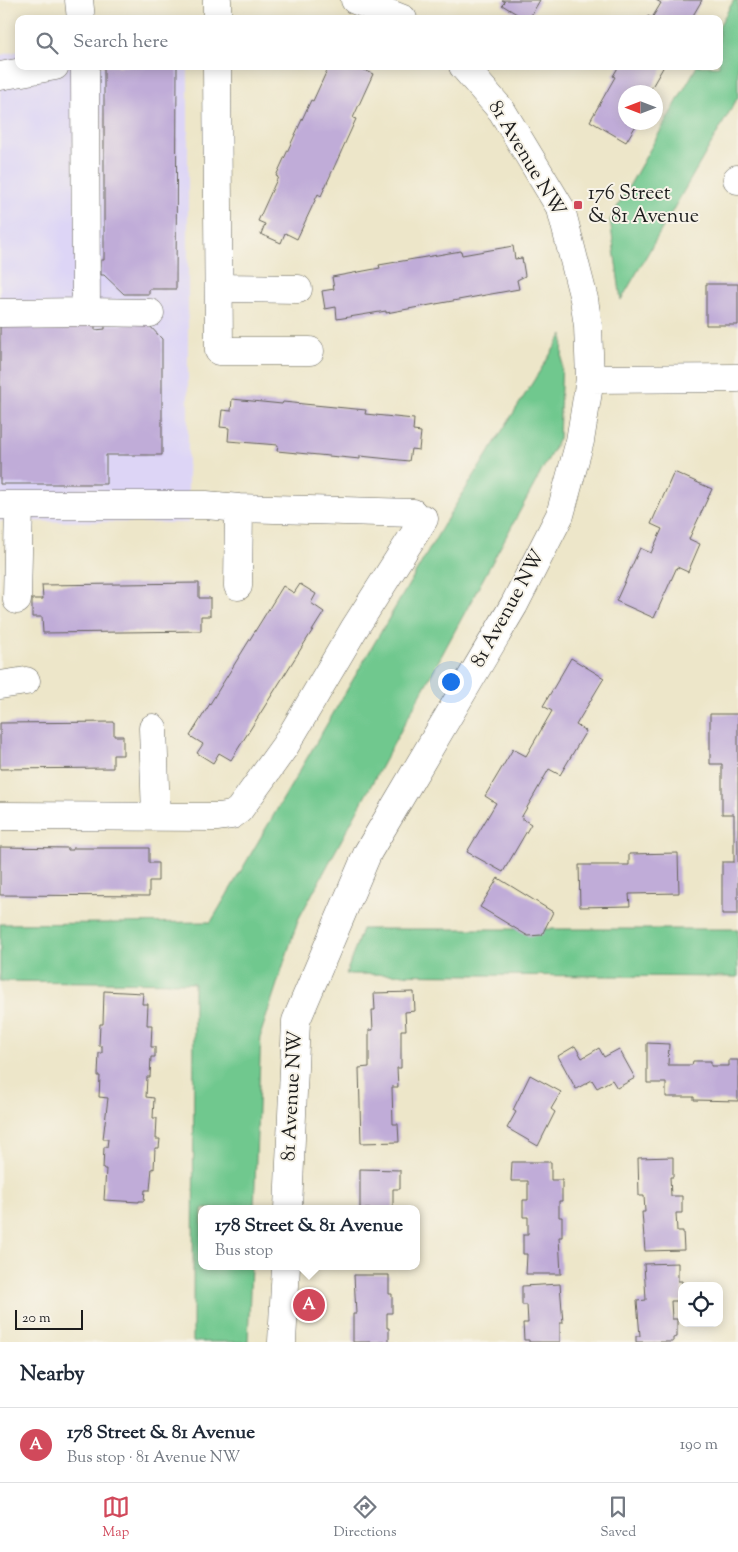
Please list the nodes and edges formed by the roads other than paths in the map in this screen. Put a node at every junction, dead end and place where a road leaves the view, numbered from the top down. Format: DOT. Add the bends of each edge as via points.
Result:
graph roads {
  1 [pos="79,0"];
  2 [pos="216,0"];
  3 [pos="355,0"];
  4 [pos="81,15"];
  5 [pos="217,15"];
  6 [pos="393,15"];
  7 [pos="33,70"];
  8 [pos="85,70"];
  9 [pos="217,70"];
  10 [pos="466,70"];
  11 [pos="0,76"];
  12 [pos="218,288"];
  13 [pos="298,289"];
  14 [pos="86,312"];
  15 [pos="0,313"];
  16 [pos="150,313"];
  17 [pos="310,351"];
  18 [pos="738,378"];
  19 [pos="590,379"];
  20 [pos="10,505"];
  21 [pos="239,508"];
  22 [pos="238,586"];
  23 [pos="17,600"];
  24 [pos="153,728"];
  25 [pos="0,816"];
  26 [pos="156,816"];
  27 [pos="288,1205"];
  28 [pos="286,1270"];
  29 [pos="282,1342"];
  1 -- 4 [label="street"];
  2 -- 5 [label="street"];
  3 -- 6 [label="street"];
  7 -- 11 [label="street"];
  8 -- 14 [label="street"];
  9 -- 12 [label="street"];
  10 -- 19 [label="street, 81 Avenue NW" via="502,111 562,210 584,299"];
  12 -- 13 [label="street"];
  12 -- 17 [label="street" via="219,351"];
  14 -- 15 [label="street"];
  14 -- 16 [label="street"];
  18 -- 19 [label="street"];
  19 -- 27 [label="street, 81 Avenue NW" via="580,440 560,515 514,605 368,852 296,1020"];
  20 -- 21 [label="street" via="206,505"];
  20 -- 23 [label="street"];
  21 -- 22 [label="street"];
  21 -- 26 [label="street" via="419,516 285,746 239,810 232,815 218,817"];
  24 -- 26 [label="street"];
  25 -- 26 [label="street"];
  28 -- 29 [label="street"];
}
